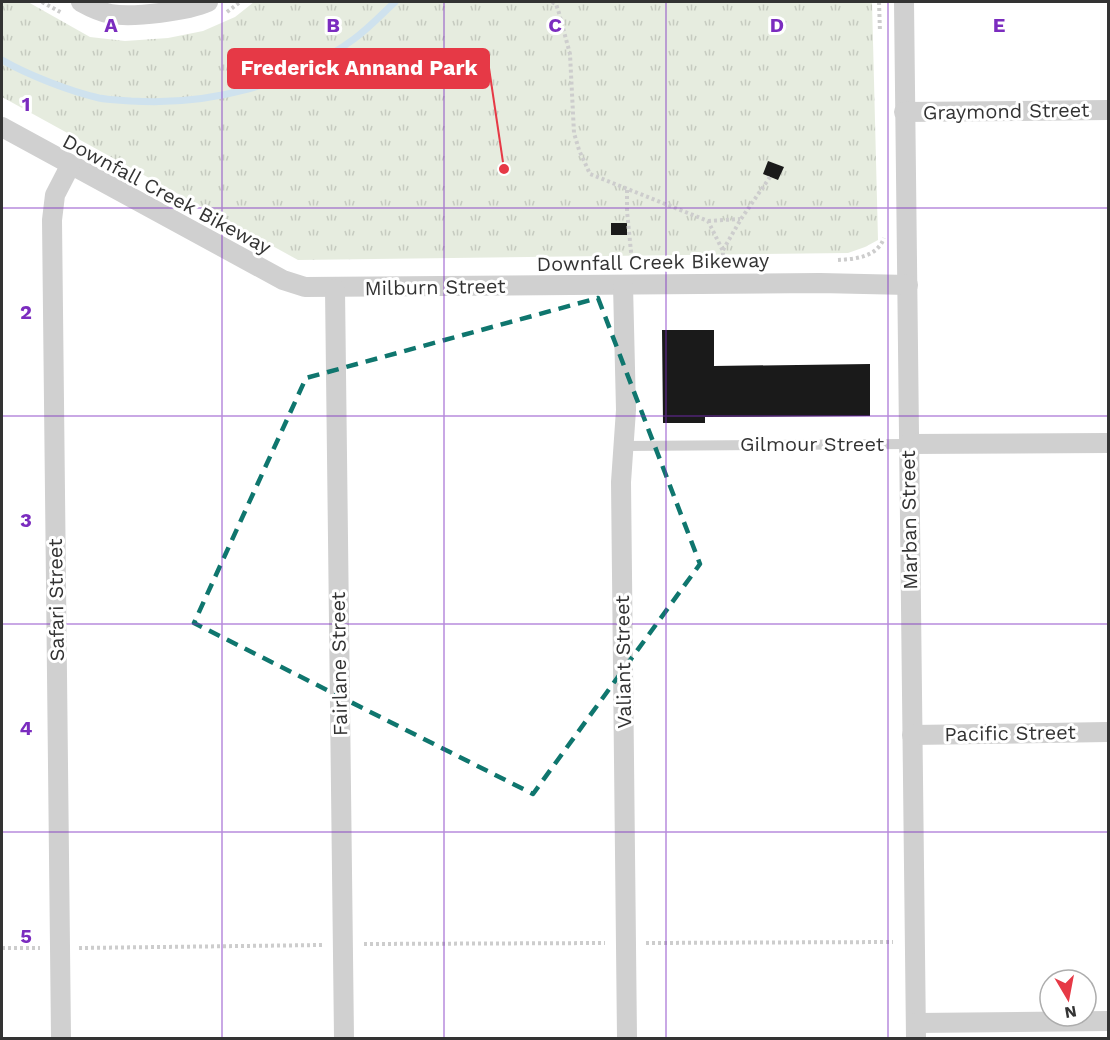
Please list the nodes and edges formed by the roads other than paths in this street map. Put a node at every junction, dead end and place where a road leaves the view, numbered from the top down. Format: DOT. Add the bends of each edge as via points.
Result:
graph roads {
  1 [pos="81,2"];
  2 [pos="208,2"];
  3 [pos="904,2"];
  4 [pos="1108,110"];
  5 [pos="904,112"];
  6 [pos="2,127"];
  7 [pos="70,166"];
  8 [pos="623,285"];
  9 [pos="908,285"];
  10 [pos="335,288"];
  11 [pos="1108,443"];
  12 [pos="908,444"];
  13 [pos="623,446"];
  14 [pos="1108,732"];
  15 [pos="912,735"];
  16 [pos="1108,1021"];
  17 [pos="916,1031"];
  18 [pos="61,1038"];
  19 [pos="344,1038"];
  20 [pos="627,1038"];
  1 -- 2 [label="street" via="111,14 125,15 188,9"];
  3 -- 5 [label="street, Marban Street"];
  4 -- 5 [label="street, Graymond Street"];
  5 -- 9 [label="street, Marban Street"];
  6 -- 7 [label="street, Milburn Street"];
  7 -- 10 [label="street, Milburn Street" via="283,280 305,287"];
  7 -- 18 [label="street, Safari Street" via="55,195 52,220"];
  8 -- 9 [label="street, Milburn Street"];
  8 -- 10 [label="street, Milburn Street"];
  8 -- 13 [label="street, Valiant Street"];
  9 -- 12 [label="street, Marban Street"];
  10 -- 19 [label="street, Fairlane Street"];
  11 -- 12 [label="street, Gilmour Street"];
  12 -- 13 [label="lane, Gilmour Street"];
  12 -- 15 [label="street, Marban Street"];
  13 -- 20 [label="street, Valiant Street"];
  14 -- 15 [label="street, Pacific Street"];
  15 -- 17 [label="street, Marban Street"];
  16 -- 17 [label="street"];
}
